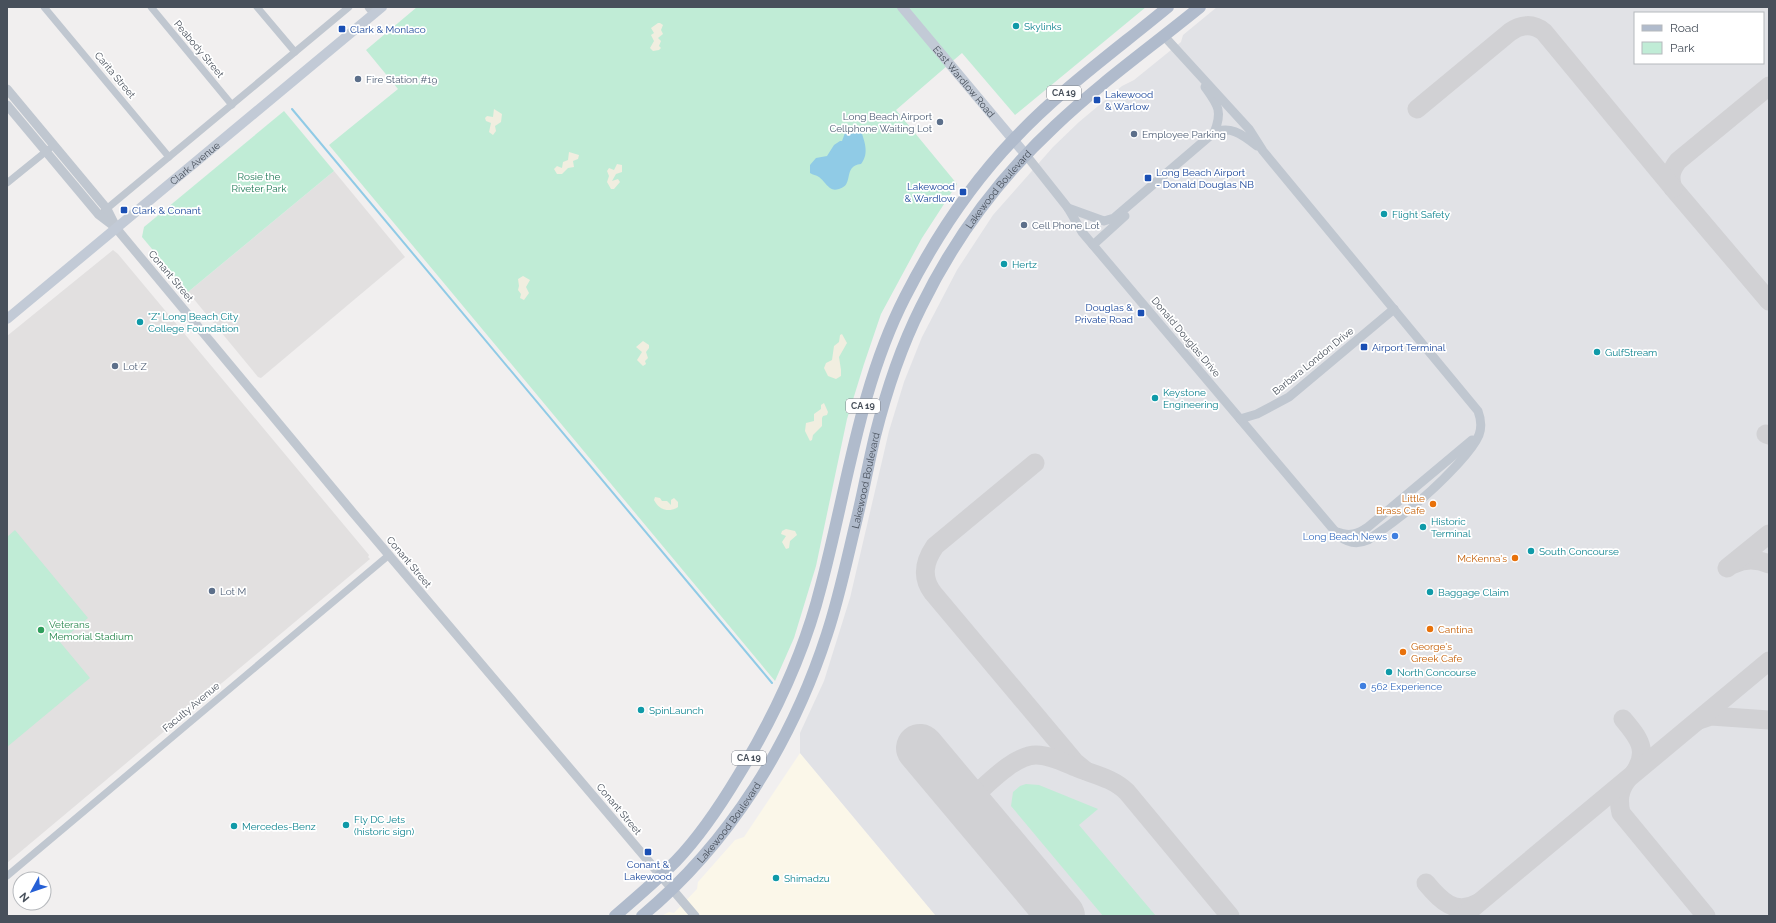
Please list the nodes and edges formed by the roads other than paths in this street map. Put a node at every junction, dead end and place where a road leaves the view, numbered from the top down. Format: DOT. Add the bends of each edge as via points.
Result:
graph roads {
  1 [pos="44,7"];
  2 [pos="151,7"];
  3 [pos="257,7"];
  4 [pos="349,7"];
  5 [pos="902,7"];
  6 [pos="1168,7"];
  7 [pos="1200,7"];
  8 [pos="375,9"];
  9 [pos="1164,36"];
  10 [pos="295,52"];
  11 [pos="1201,79"];
  12 [pos="7,89"];
  13 [pos="7,105"];
  14 [pos="232,105"];
  15 [pos="1214,133"];
  16 [pos="1013,140"];
  17 [pos="53,145"];
  18 [pos="46,151"];
  19 [pos="1263,151"];
  20 [pos="1026,155"];
  21 [pos="169,157"];
  22 [pos="7,183"];
  23 [pos="1136,200"];
  24 [pos="1068,208"];
  25 [pos="107,209"];
  26 [pos="99,215"];
  27 [pos="116,228"];
  28 [pos="1093,245"];
  29 [pos="1394,309"];
  30 [pos="7,319"];
  31 [pos="1240,419"];
  32 [pos="1480,434"];
  33 [pos="1332,530"];
  34 [pos="389,555"];
  35 [pos="779,702"];
  36 [pos="797,711"];
  37 [pos="7,876"];
  38 [pos="661,876"];
  39 [pos="672,890"];
  40 [pos="615,916"];
  41 [pos="642,916"];
  42 [pos="695,916"];
  1 -- 21 [label="street, Carita Street"];
  2 -- 14 [label="street, Peabody Street"];
  3 -- 10 [label="street"];
  4 -- 10 [label="street, Clark Avenue"];
  5 -- 16 [label="main road, East Wardlow Road"];
  6 -- 16 [label="main road, Lakewood Boulevard / CA 19" via="1070,87"];
  7 -- 9 [label="main road, Lakewood Boulevard / CA 19"];
  8 -- 27 [label="main road, Clark Avenue"];
  9 -- 11 [label="street"];
  9 -- 20 [label="main road, Lakewood Boulevard / CA 19" via="1054,127"];
  10 -- 14 [label="street, Clark Avenue"];
  11 -- 15 [label="street" via="1217,103 1219,114"];
  11 -- 19 [label="street" via="1249,129"];
  12 -- 17 [label="street, Conant Street"];
  13 -- 18 [label="street, Conant Street"];
  14 -- 21 [label="street, Clark Avenue"];
  15 -- 19 [label="street" via="1222,130 1235,131"];
  15 -- 23 [label="street"];
  16 -- 20 [label="main road, East Wardlow Road"];
  16 -- 35 [label="main road, Lakewood Boulevard / CA 19" via="959,206 934,244 904,298 882,349 867,391 819,594 809,628"];
  17 -- 18 [label="street"];
  17 -- 25 [label="street, Conant Street"];
  18 -- 22 [label="street"];
  18 -- 26 [label="street, Conant Street"];
  19 -- 29 [label="street"];
  20 -- 24 [label="street, Donald Douglas Drive"];
  20 -- 36 [label="main road, Lakewood Boulevard / CA 19" via="974,218 950,254 921,306 900,356 875,435 856,524 827,634"];
  21 -- 25 [label="street, Clark Avenue"];
  23 -- 24 [label="street" via="1114,218 1104,221"];
  23 -- 28 [label="street" via="1128,214"];
  24 -- 28 [label="street, Donald Douglas Drive"];
  25 -- 26 [label="street, Clark Avenue"];
  25 -- 27 [label="street, Conant Street"];
  26 -- 27 [label="street, Conant Street"];
  27 -- 30 [label="main road, Clark Avenue"];
  27 -- 34 [label="street, Conant Street"];
  28 -- 31 [label="street, Donald Douglas Drive"];
  29 -- 31 [label="street, Barbara London Drive" via="1289,397 1257,414"];
  29 -- 32 [label="street" via="1478,411 1481,421"];
  31 -- 33 [label="street, Donald Douglas Drive"];
  32 -- 33 [label="street" via="1361,532 1349,535"];
  32 -- 33 [label="street, Donald Douglas Drive" via="1466,455 1442,480 1398,520 1368,540 1352,543"];
  34 -- 37 [label="street, Faculty Avenue"];
  34 -- 38 [label="street, Conant Street"];
  35 -- 36 [label="main road"];
  35 -- 38 [label="main road, Lakewood Boulevard / CA 19" via="720,806 678,859"];
  36 -- 39 [label="main road, Lakewood Boulevard / CA 19" via="770,764 739,811 698,864"];
  38 -- 39 [label="street, Conant Street"];
  38 -- 40 [label="main road, Lakewood Boulevard / CA 19"];
  39 -- 41 [label="main road, Lakewood Boulevard / CA 19"];
  39 -- 42 [label="street, Conant Street"];
}
